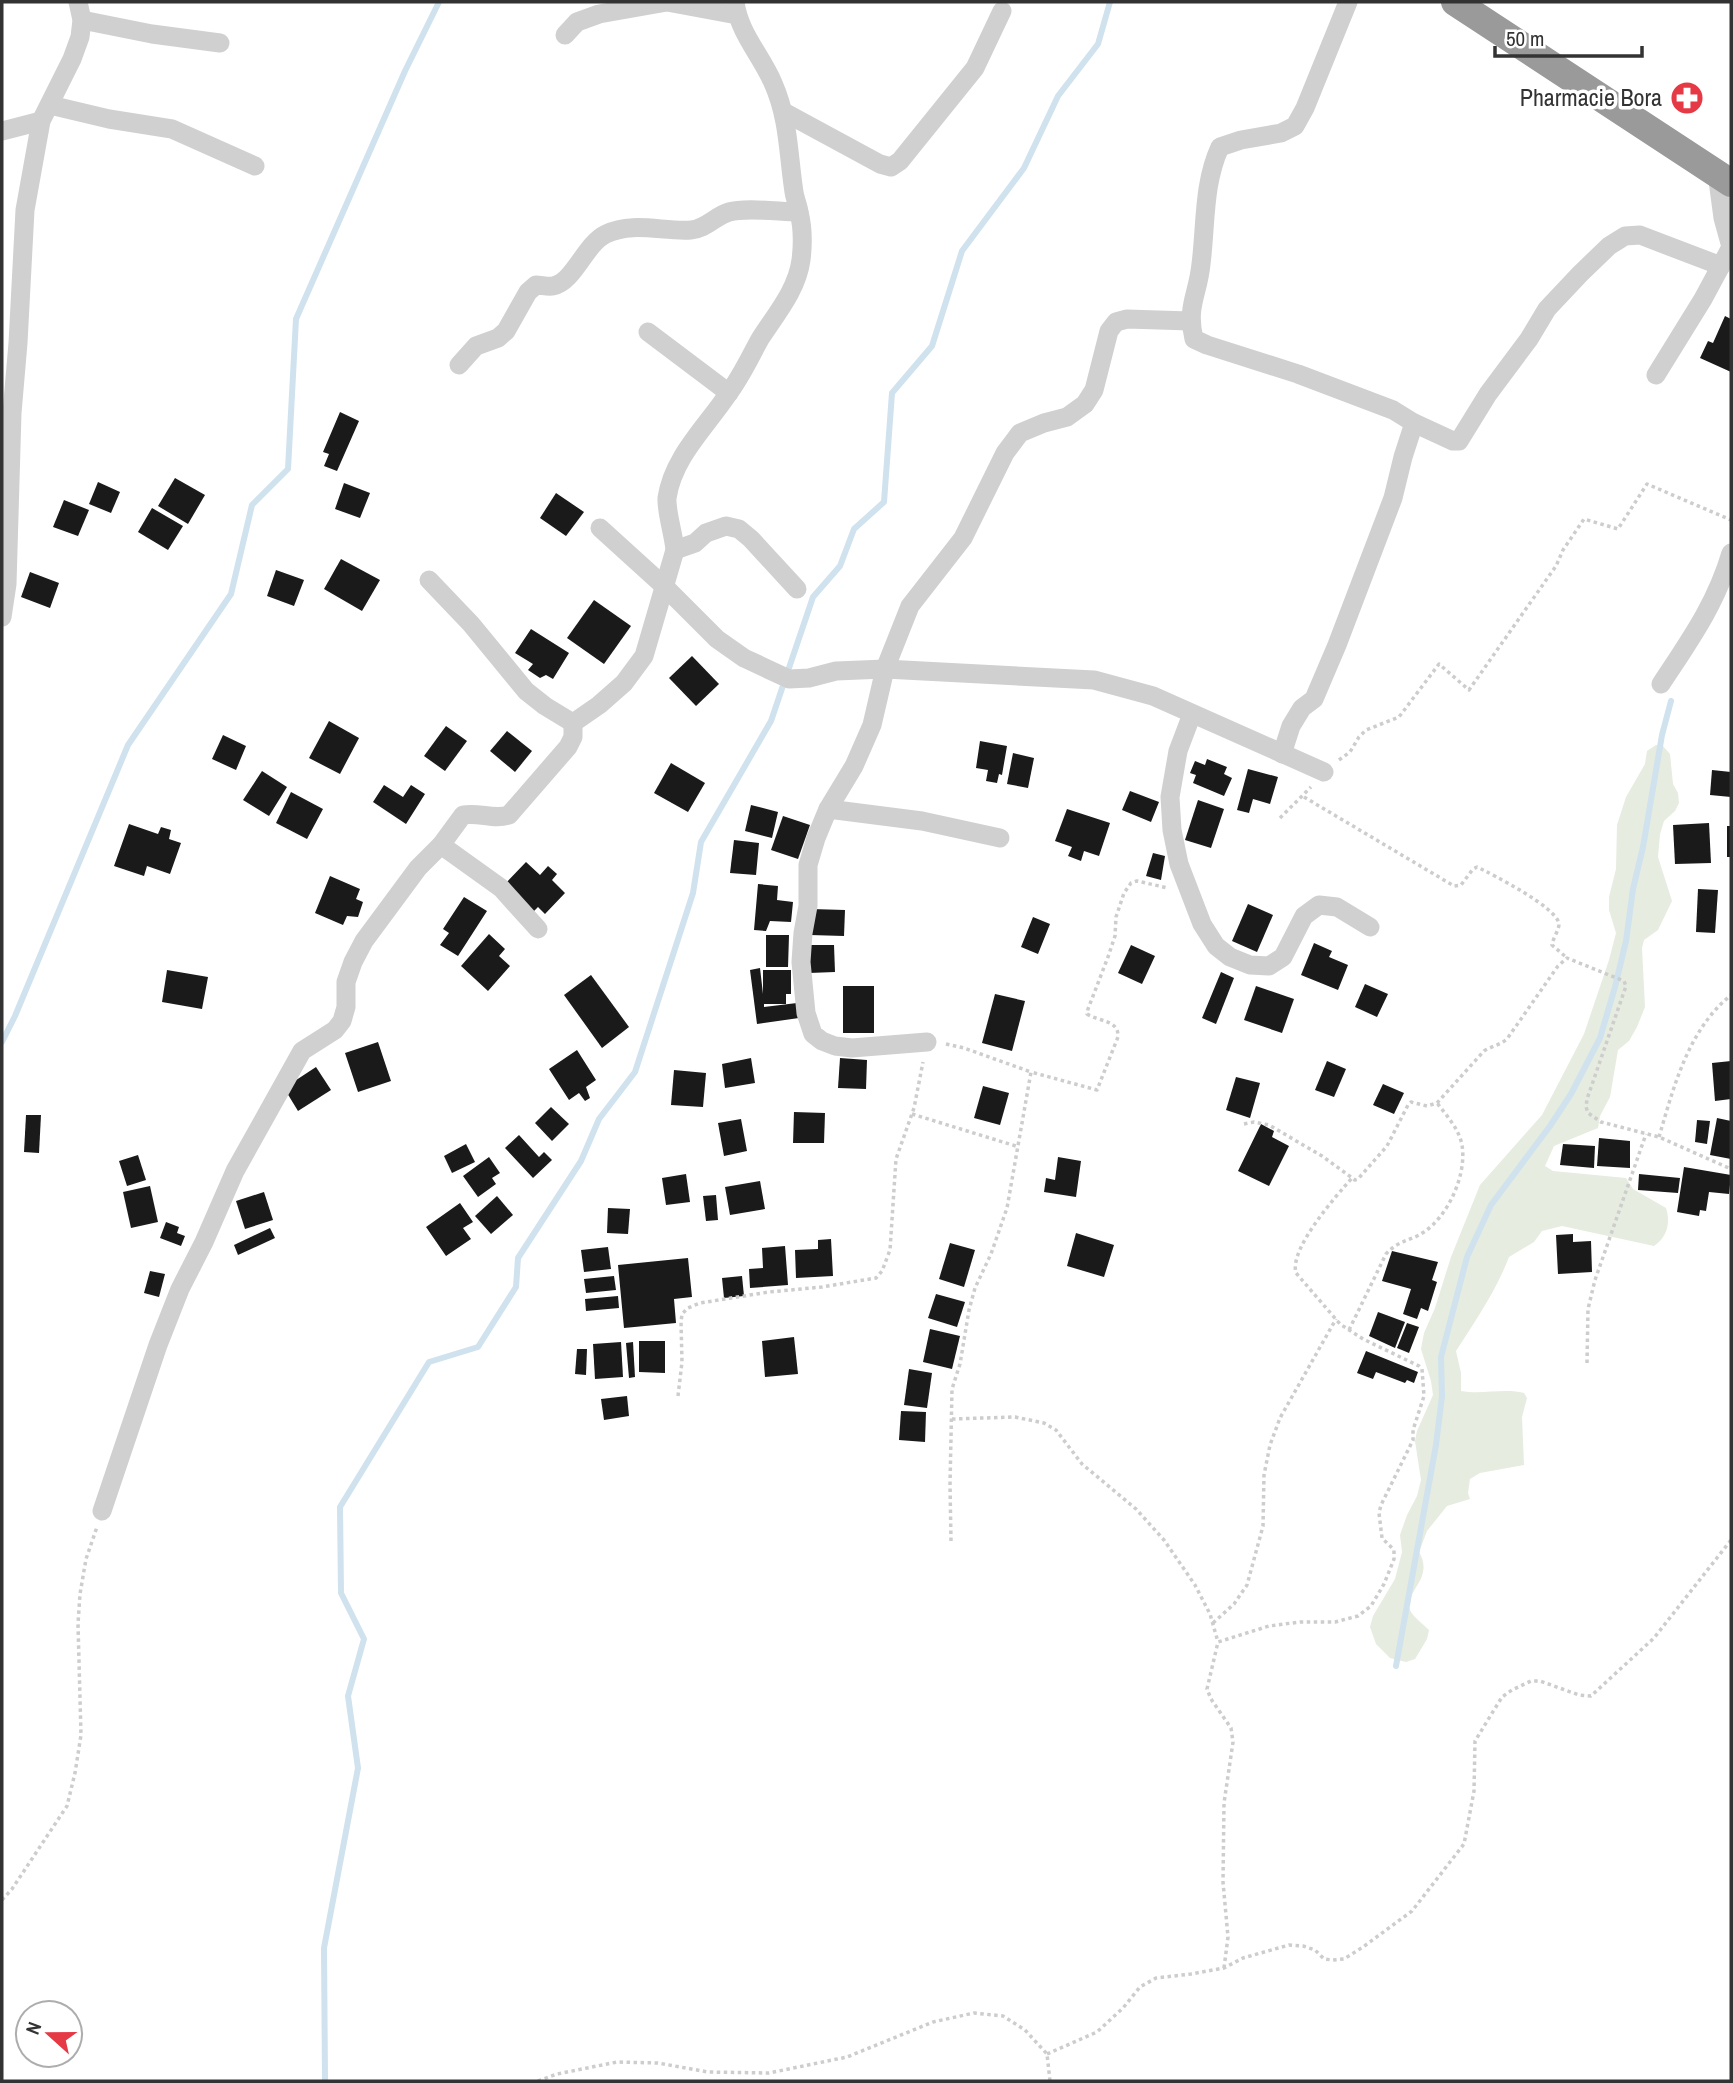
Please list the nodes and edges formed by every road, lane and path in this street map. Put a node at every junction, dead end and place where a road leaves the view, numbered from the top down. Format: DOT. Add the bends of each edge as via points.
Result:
graph roads {
  1 [pos="1348,2"];
  2 [pos="1455,2"];
  3 [pos="736,8"];
  4 [pos="1002,10"];
  5 [pos="80,11"];
  6 [pos="565,35"];
  7 [pos="220,43"];
  8 [pos="784,112"];
  9 [pos="46,113"];
  10 [pos="2,131"];
  11 [pos="254,166"];
  12 [pos="1724,178"];
  13 [pos="799,212"];
  14 [pos="1729,230"];
  15 [pos="1721,266"];
  16 [pos="1190,321"];
  17 [pos="648,332"];
  18 [pos="459,365"];
  19 [pos="1656,375"];
  20 [pos="729,393"];
  21 [pos="1414,423"];
  22 [pos="1731,520"];
  23 [pos="600,528"];
  24 [pos="675,550"];
  25 [pos="1731,553"];
  26 [pos="429,580"];
  27 [pos="665,587"];
  28 [pos="797,589"];
  29 [pos="2,617"];
  30 [pos="885,669"];
  31 [pos="1661,684"];
  32 [pos="1192,714"];
  33 [pos="573,723"];
  34 [pos="1282,754"];
  35 [pos="1324,772"];
  36 [pos="1303,796"];
  37 [pos="828,809"];
  38 [pos="1280,818"];
  39 [pos="1000,838"];
  40 [pos="441,845"];
  41 [pos="1190,893"];
  42 [pos="1370,927"];
  43 [pos="538,929"];
  44 [pos="1567,958"];
  45 [pos="1731,995"];
  46 [pos="927,1042"];
  47 [pos="1031,1072"];
  48 [pos="1437,1103"];
  49 [pos="912,1114"];
  50 [pos="1244,1124"];
  51 [pos="1646,1134"];
  52 [pos="1659,1137"];
  53 [pos="1019,1147"];
  54 [pos="1731,1169"];
  55 [pos="1352,1178"];
  56 [pos="1336,1319"];
  57 [pos="1349,1330"];
  58 [pos="1587,1363"];
  59 [pos="678,1396"];
  60 [pos="952,1419"];
  61 [pos="102,1511"];
  62 [pos="1731,1540"];
  63 [pos="951,1541"];
  64 [pos="1213,1623"];
  65 [pos="1218,1642"];
  66 [pos="2,1900"];
  67 [pos="1224,1968"];
  68 [pos="1047,2054"];
  69 [pos="538,2081"];
  70 [pos="1050,2081"];
  1 -- 16 [label="street" via="1295,126 1220,147 1206,197 1201,267"];
  2 -- 12 [label="highway"];
  3 -- 6 [label="street" via="667,2 599,14 577,22"];
  3 -- 8 [label="street"];
  4 -- 8 [label="street" via="975,68 891,167"];
  5 -- 7 [label="street" via="152,34"];
  5 -- 9 [label="street" via="80,37"];
  8 -- 13 [label="street"];
  9 -- 10 [label="street"];
  9 -- 11 [label="street" via="161,126"];
  9 -- 29 [label="street" via="25,209"];
  12 -- 14 [label="street" via="1723,218"];
  13 -- 18 [label="street" via="732,211 693,230 622,228 604,235 560,283 536,285 528,292 506,331 475,346"];
  13 -- 20 [label="street" via="802,246 796,278"];
  14 -- 15 [label="street" via="1731,247"];
  15 -- 19 [label="street"];
  15 -- 21 [label="street" via="1640,235 1625,236 1609,246 1547,309 1460,441"];
  16 -- 21 [label="street" via="1194,339 1207,345 1298,374 1393,410"];
  16 -- 30 [label="street" via="1115,322 1094,390 1085,404 1066,417 1020,433 1005,453 963,538 910,606"];
  17 -- 20 [label="street"];
  20 -- 24 [label="street" via="671,479 667,502"];
  21 -- 34 [label="street" via="1393,498 1337,645 1314,699 1302,708"];
  22 -- 35 [label="path" via="1647,484 1618,529 1584,519 1469,690 1439,664 1399,717 1366,730 1350,752"];
  23 -- 27 [label="street"];
  24 -- 27 [label="street"];
  24 -- 28 [label="street" via="716,529 739,529"];
  25 -- 31 [label="street" via="1708,613"];
  26 -- 33 [label="street" via="526,691"];
  27 -- 30 [label="street" via="717,639 789,679"];
  27 -- 33 [label="street" via="644,656 624,683"];
  30 -- 32 [label="street" via="1094,680 1153,696"];
  30 -- 37 [label="street" via="872,725"];
  32 -- 34 [label="street"];
  32 -- 41 [label="street" via="1178,751 1170,797 1179,864"];
  33 -- 40 [label="street" via="568,747 509,815 463,815"];
  34 -- 35 [label="street"];
  35 -- 36 [label="path"];
  36 -- 38 [label="path"];
  36 -- 44 [label="path" via="1454,886 1461,885 1477,867 1536,900 1559,921 1552,945"];
  37 -- 39 [label="street" via="922,821"];
  37 -- 46 [label="street" via="808,865 803,933 802,979 813,1034 835,1046 852,1048"];
  40 -- 43 [label="street" via="501,888"];
  40 -- 61 [label="street" via="418,868 364,941 346,982 342,1021 302,1051 235,1171 158,1345"];
  41 -- 42 [label="street" via="1216,946 1250,965 1269,966 1283,957 1304,916 1319,905 1337,907"];
  41 -- 47 [label="path" via="1137,881 1124,893 1115,936 1087,1014 1119,1029 1097,1090"];
  44 -- 48 [label="path" via="1507,1039 1484,1051"];
  44 -- 51 [label="path" via="1624,981 1626,986 1586,1107 1601,1122"];
  45 -- 52 [label="path" via="1709,1016 1690,1048"];
  46 -- 47 [label="path" via="964,1048"];
  46 -- 49 [label="path"];
  47 -- 53 [label="path"];
  48 -- 55 [label="path" via="1411,1102 1387,1146 1363,1175"];
  48 -- 57 [label="path" via="1462,1146 1460,1176 1452,1199 1423,1233 1386,1254"];
  49 -- 53 [label="path"];
  49 -- 59 [label="path" via="896,1159 890,1250 876,1278 688,1308 681,1322"];
  50 -- 55 [label="path" via="1269,1125"];
  51 -- 52 [label="path"];
  51 -- 58 [label="path" via="1595,1280 1588,1309"];
  52 -- 54 [label="path"];
  53 -- 60 [label="path" via="1007,1208 969,1310 953,1389"];
  55 -- 56 [label="path" via="1316,1221 1294,1268"];
  56 -- 57 [label="path"];
  56 -- 64 [label="path" via="1280,1418 1270,1445 1263,1527 1247,1585"];
  57 -- 65 [label="path" via="1422,1369 1424,1396 1413,1440 1379,1513 1382,1538 1394,1550 1390,1572 1371,1606 1358,1616 1269,1626"];
  60 -- 63 [label="path"];
  60 -- 64 [label="path" via="1015,1417 1056,1430 1082,1464 1136,1509 1164,1540 1195,1585"];
  61 -- 66 [label="path" via="80,1594 81,1735 75,1773 66,1806"];
  62 -- 67 [label="path" via="1654,1638 1591,1696 1531,1681 1502,1697 1475,1741 1474,1791 1464,1844 1412,1911 1344,1959 1324,1959 1303,1946 1289,1945"];
  64 -- 65 [label="path"];
  65 -- 67 [label="path" via="1207,1689 1231,1728 1233,1742 1224,1803 1228,1937"];
  67 -- 68 [label="path" via="1156,1978 1140,1987 1097,2032"];
  68 -- 69 [label="path" via="1025,2030 1003,2016 974,2013 933,2022 847,2057 769,2073 617,2062"];
  68 -- 70 [label="path"];
}
